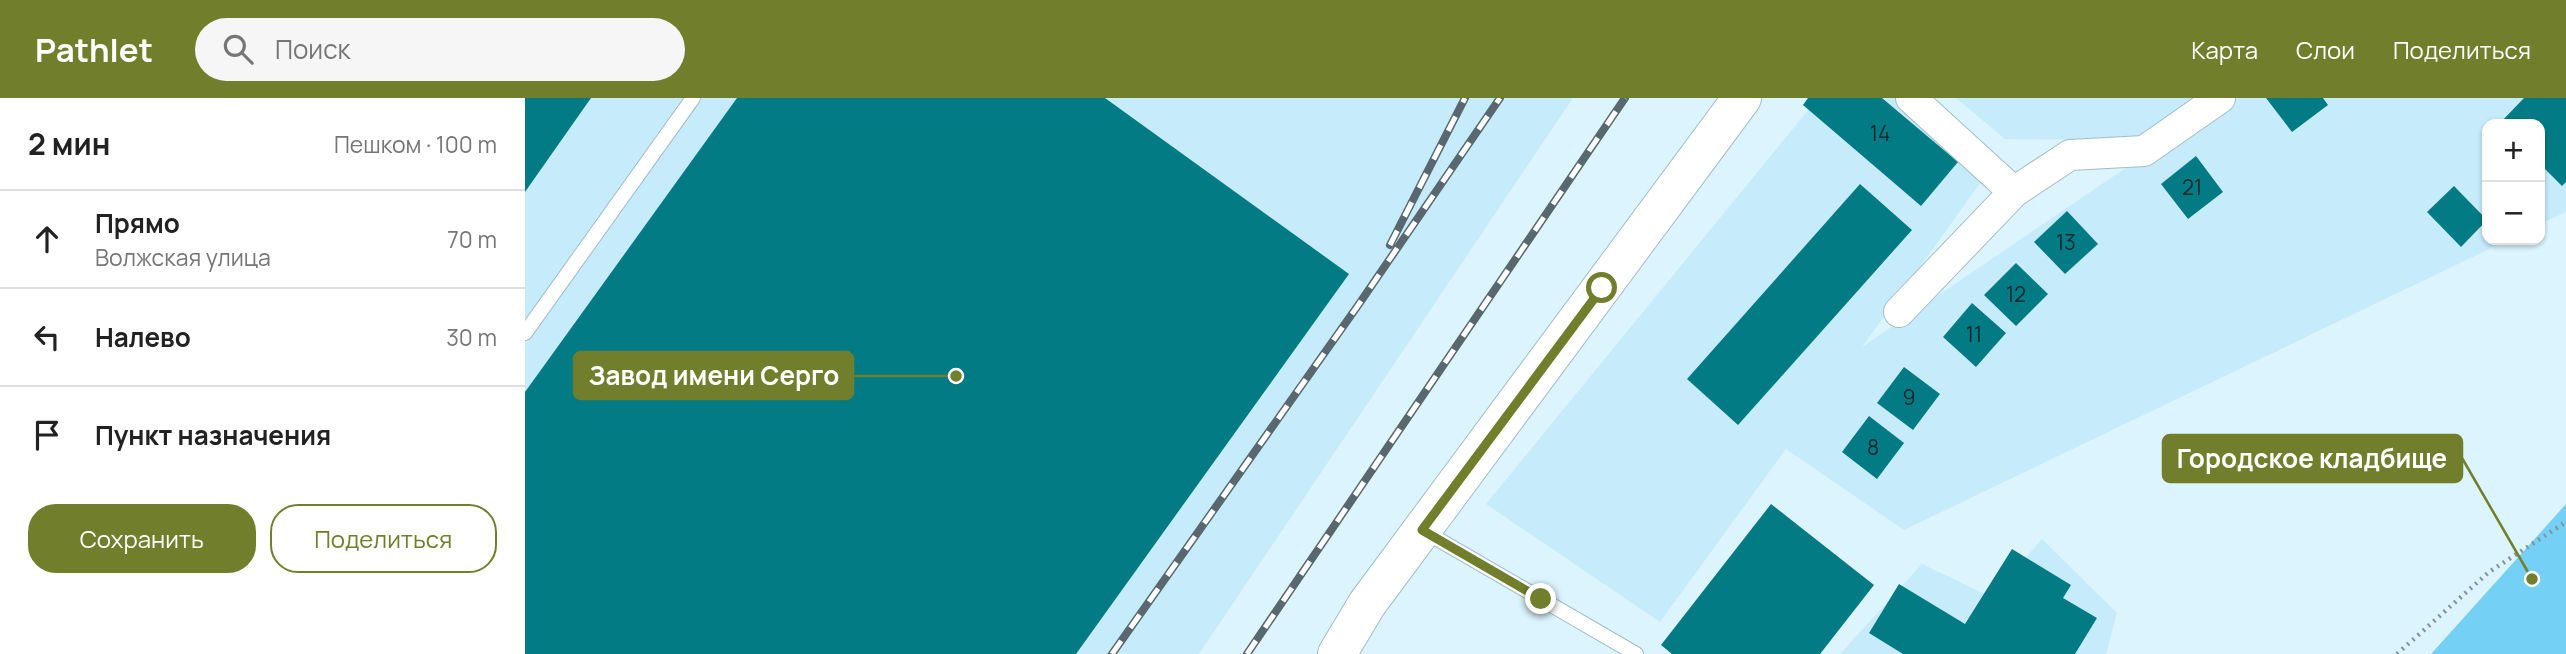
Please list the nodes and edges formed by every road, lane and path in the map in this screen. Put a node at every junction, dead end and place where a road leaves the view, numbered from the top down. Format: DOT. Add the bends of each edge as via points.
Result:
graph roads {
  1 [pos="693,98"];
  2 [pos="1742,98"];
  3 [pos="1911,98"];
  4 [pos="2220,98"];
  5 [pos="2014,192"];
  6 [pos="1899,312"];
  7 [pos="525,333"];
  8 [pos="2566,522"];
  9 [pos="1422,530"];
  10 [pos="1337,654"];
  11 [pos="1636,654"];
  12 [pos="2397,654"];
  1 -- 7 [label="lane"];
  2 -- 9 [label="main road"];
  3 -- 5 [label="street"];
  4 -- 5 [label="street" via="2144,151 2070,155"];
  5 -- 6 [label="street"];
  8 -- 12 [label="path" via="2489,572"];
  9 -- 10 [label="main road" via="1367,604"];
  9 -- 11 [label="lane"];
}
